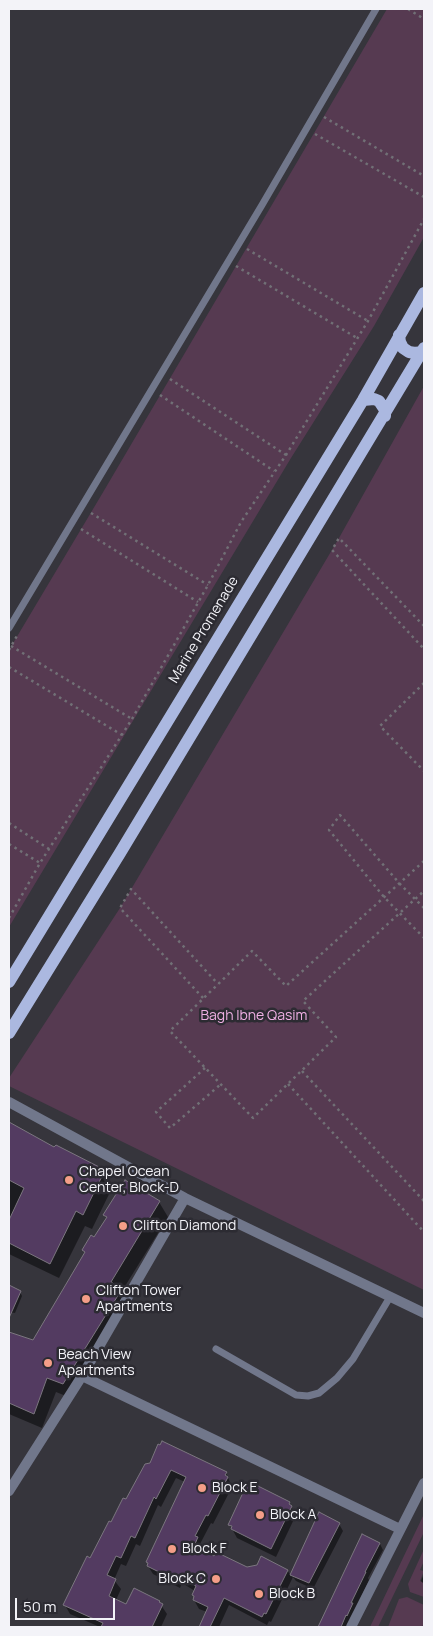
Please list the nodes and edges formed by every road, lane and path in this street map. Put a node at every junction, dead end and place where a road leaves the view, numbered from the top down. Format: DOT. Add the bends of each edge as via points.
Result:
graph roads {
  1 [pos="376,9"];
  2 [pos="408,9"];
  3 [pos="424,19"];
  4 [pos="324,117"];
  5 [pos="314,134"];
  6 [pos="424,176"];
  7 [pos="424,197"];
  8 [pos="424,219"];
  9 [pos="246,249"];
  10 [pos="236,266"];
  11 [pos="424,293"];
  12 [pos="368,321"];
  13 [pos="399,335"];
  14 [pos="358,338"];
  15 [pos="423,350"];
  16 [pos="170,379"];
  17 [pos="160,395"];
  18 [pos="363,400"];
  19 [pos="385,416"];
  20 [pos="286,455"];
  21 [pos="274,471"];
  22 [pos="91,513"];
  23 [pos="82,528"];
  24 [pos="208,585"];
  25 [pos="198,602"];
  26 [pos="424,626"];
  27 [pos="9,628"];
  28 [pos="11,646"];
  29 [pos="424,648"];
  30 [pos="9,667"];
  31 [pos="424,683"];
  32 [pos="132,719"];
  33 [pos="122,734"];
  34 [pos="424,771"];
  35 [pos="9,823"];
  36 [pos="9,844"];
  37 [pos="48,849"];
  38 [pos="424,862"];
  39 [pos="40,863"];
  40 [pos="400,884"];
  41 [pos="424,891"];
  42 [pos="384,897"];
  43 [pos="416,899"];
  44 [pos="424,908"];
  45 [pos="400,913"];
  46 [pos="9,918"];
  47 [pos="424,938"];
  48 [pos="9,982"];
  49 [pos="218,984"];
  50 [pos="203,998"];
  51 [pos="9,1033"];
  52 [pos="206,1068"];
  53 [pos="302,1071"];
  54 [pos="221,1084"];
  55 [pos="288,1084"];
  56 [pos="9,1102"];
  57 [pos="185,1198"];
  58 [pos="424,1201"];
  59 [pos="424,1232"];
  60 [pos="390,1297"];
  61 [pos="424,1314"];
  62 [pos="216,1349"];
  63 [pos="82,1376"];
  64 [pos="424,1483"];
  65 [pos="9,1491"];
  66 [pos="400,1529"];
  67 [pos="351,1627"];
  1 -- 27 [label="lane"];
  2 -- 3 [label="path"];
  4 -- 6 [label="path"];
  5 -- 7 [label="path"];
  8 -- 12 [label="path"];
  9 -- 12 [label="path"];
  10 -- 14 [label="path"];
  11 -- 13 [label="main road, Marine Promenade"];
  12 -- 14 [label="path"];
  13 -- 15 [label="main road" via="400,342 409,352"];
  13 -- 18 [label="main road, Marine Promenade"];
  14 -- 20 [label="path"];
  15 -- 19 [label="main road"];
  16 -- 20 [label="path"];
  17 -- 21 [label="path"];
  18 -- 19 [label="main road" via="379,401"];
  18 -- 48 [label="main road, Marine Promenade"];
  19 -- 51 [label="main road"];
  20 -- 21 [label="path"];
  21 -- 24 [label="path" via="241,522"];
  22 -- 24 [label="path"];
  23 -- 25 [label="path"];
  24 -- 25 [label="path"];
  25 -- 32 [label="path"];
  26 -- 29 [label="path" via="339,538 332,550"];
  28 -- 32 [label="path"];
  30 -- 33 [label="path"];
  31 -- 34 [label="path" via="380,726"];
  32 -- 33 [label="path"];
  33 -- 39 [label="path"];
  35 -- 37 [label="path"];
  36 -- 39 [label="path"];
  38 -- 40 [label="path"];
  39 -- 46 [label="path"];
  40 -- 42 [label="path"];
  40 -- 42 [label="path" via="340,815 330,830"];
  40 -- 43 [label="path"];
  41 -- 43 [label="path"];
  42 -- 45 [label="path"];
  42 -- 49 [label="path" via="286,986 252,951"];
  43 -- 44 [label="path"];
  43 -- 45 [label="path"];
  45 -- 47 [label="path"];
  45 -- 53 [label="path" via="304,1001 336,1037"];
  49 -- 50 [label="path"];
  49 -- 50 [label="path" via="131,889 120,908"];
  50 -- 52 [label="path" via="170,1031"];
  52 -- 54 [label="path"];
  52 -- 54 [label="path" via="156,1112 170,1128"];
  53 -- 55 [label="path"];
  53 -- 58 [label="path"];
  54 -- 55 [label="path" via="253,1118"];
  55 -- 59 [label="path"];
  56 -- 57 [label="street"];
  57 -- 60 [label="street"];
  57 -- 63 [label="street"];
  60 -- 61 [label="street"];
  60 -- 62 [label="lane" via="353,1359 319,1393 296,1395"];
  63 -- 65 [label="street"];
  63 -- 66 [label="street"];
  64 -- 66 [label="street"];
  66 -- 67 [label="street"];
}
